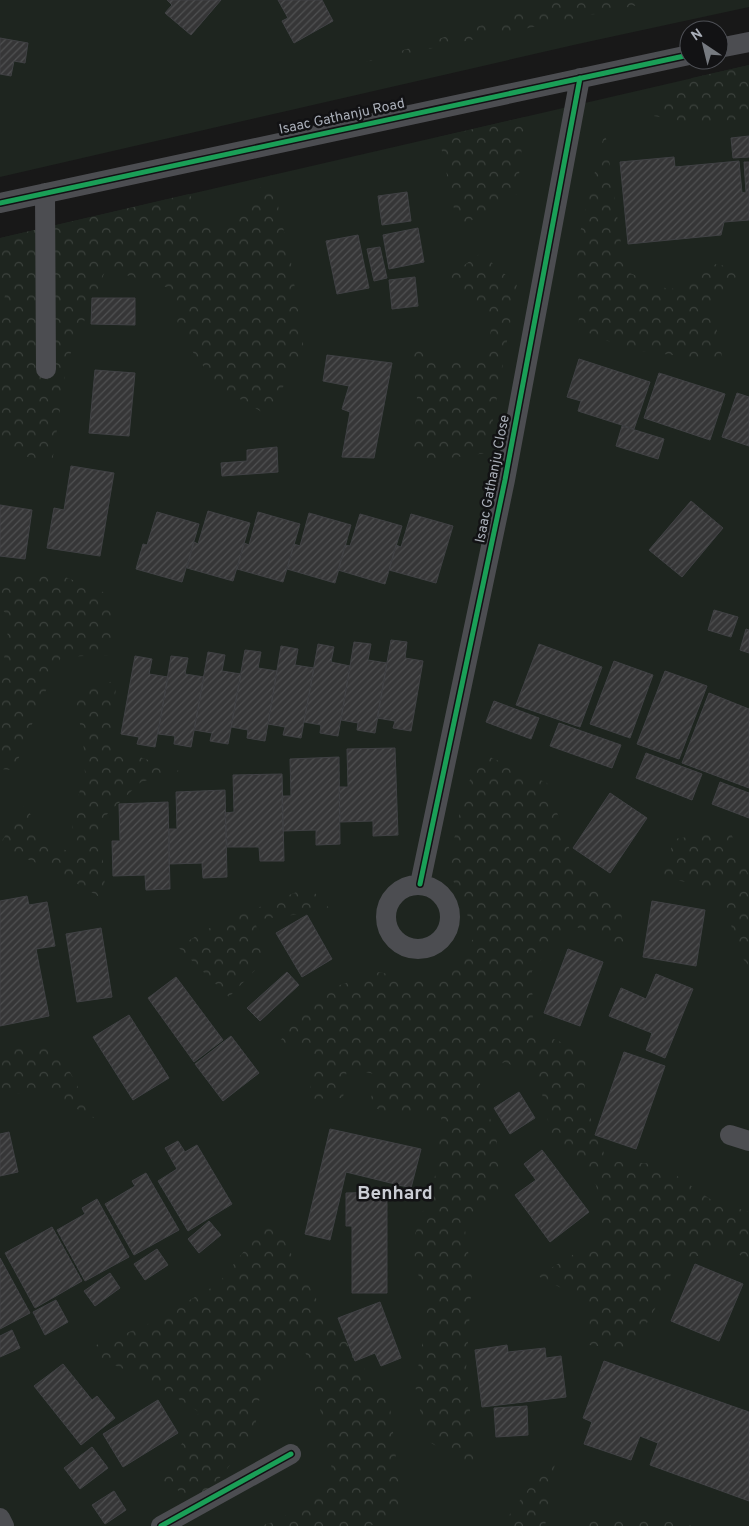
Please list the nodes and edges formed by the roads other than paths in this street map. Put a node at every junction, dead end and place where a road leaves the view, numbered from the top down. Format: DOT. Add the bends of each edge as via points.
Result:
graph roads {
  1 [pos="749,42"];
  2 [pos="729,46"];
  3 [pos="679,57"];
  4 [pos="580,78"];
  5 [pos="45,193"];
  6 [pos="0,202"];
  7 [pos="46,369"];
  8 [pos="420,884"];
  9 [pos="730,1135"];
  10 [pos="749,1141"];
  11 [pos="291,1454"];
  12 [pos="0,1518"];
  13 [pos="4,1526"];
  14 [pos="161,1526"];
  1 -- 2 [label="street"];
  3 -- 4 [label="street, Isaac Gathanju Road"];
  4 -- 5 [label="street, Isaac Gathanju Road"];
  4 -- 8 [label="street, Isaac Gathanju Close" via="505,480"];
  5 -- 6 [label="street, Isaac Gathanju Road"];
  5 -- 7 [label="street"];
  9 -- 10 [label="street"];
  11 -- 14 [label="street"];
  12 -- 13 [label="street"];
}
